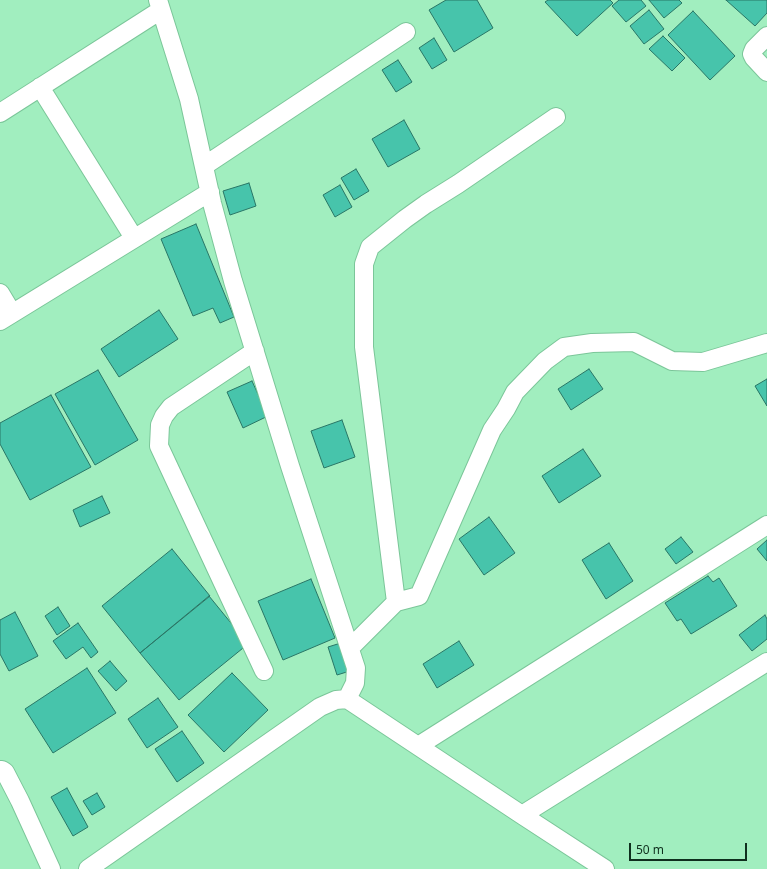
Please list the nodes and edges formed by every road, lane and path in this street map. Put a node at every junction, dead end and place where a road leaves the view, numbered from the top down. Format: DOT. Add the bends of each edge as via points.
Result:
graph roads {
  1 [pos="159,5"];
  2 [pos="406,32"];
  3 [pos="767,36"];
  4 [pos="767,72"];
  5 [pos="40,87"];
  6 [pos="0,113"];
  7 [pos="556,117"];
  8 [pos="204,166"];
  9 [pos="210,192"];
  10 [pos="134,238"];
  11 [pos="0,293"];
  12 [pos="6,317"];
  13 [pos="767,343"];
  14 [pos="255,352"];
  15 [pos="767,525"];
  16 [pos="396,602"];
  17 [pos="350,648"];
  18 [pos="767,662"];
  19 [pos="264,671"];
  20 [pos="346,699"];
  21 [pos="418,746"];
  22 [pos="0,770"];
  23 [pos="522,815"];
  24 [pos="51,869"];
  25 [pos="88,869"];
  26 [pos="605,869"];
  1 -- 5 [label="street"];
  1 -- 8 [label="street" via="189,99"];
  2 -- 8 [label="street"];
  3 -- 4 [label="street" via="752,54"];
  5 -- 6 [label="street"];
  5 -- 10 [label="street"];
  7 -- 16 [label="street" via="405,219 370,247 364,264 364,347"];
  8 -- 9 [label="street"];
  9 -- 10 [label="street"];
  9 -- 14 [label="street"];
  10 -- 12 [label="street"];
  11 -- 12 [label="street"];
  13 -- 16 [label="street" via="703,362 672,361 634,342 564,347 545,361 515,392 492,430 419,596"];
  14 -- 17 [label="street"];
  14 -- 19 [label="street" via="171,407 160,425 159,446"];
  15 -- 21 [label="street"];
  16 -- 17 [label="street"];
  17 -- 20 [label="street" via="356,676"];
  18 -- 23 [label="street"];
  20 -- 21 [label="street"];
  20 -- 25 [label="street" via="336,700 320,708"];
  21 -- 23 [label="street"];
  22 -- 24 [label="street" via="6,772"];
  23 -- 26 [label="street"];
}
